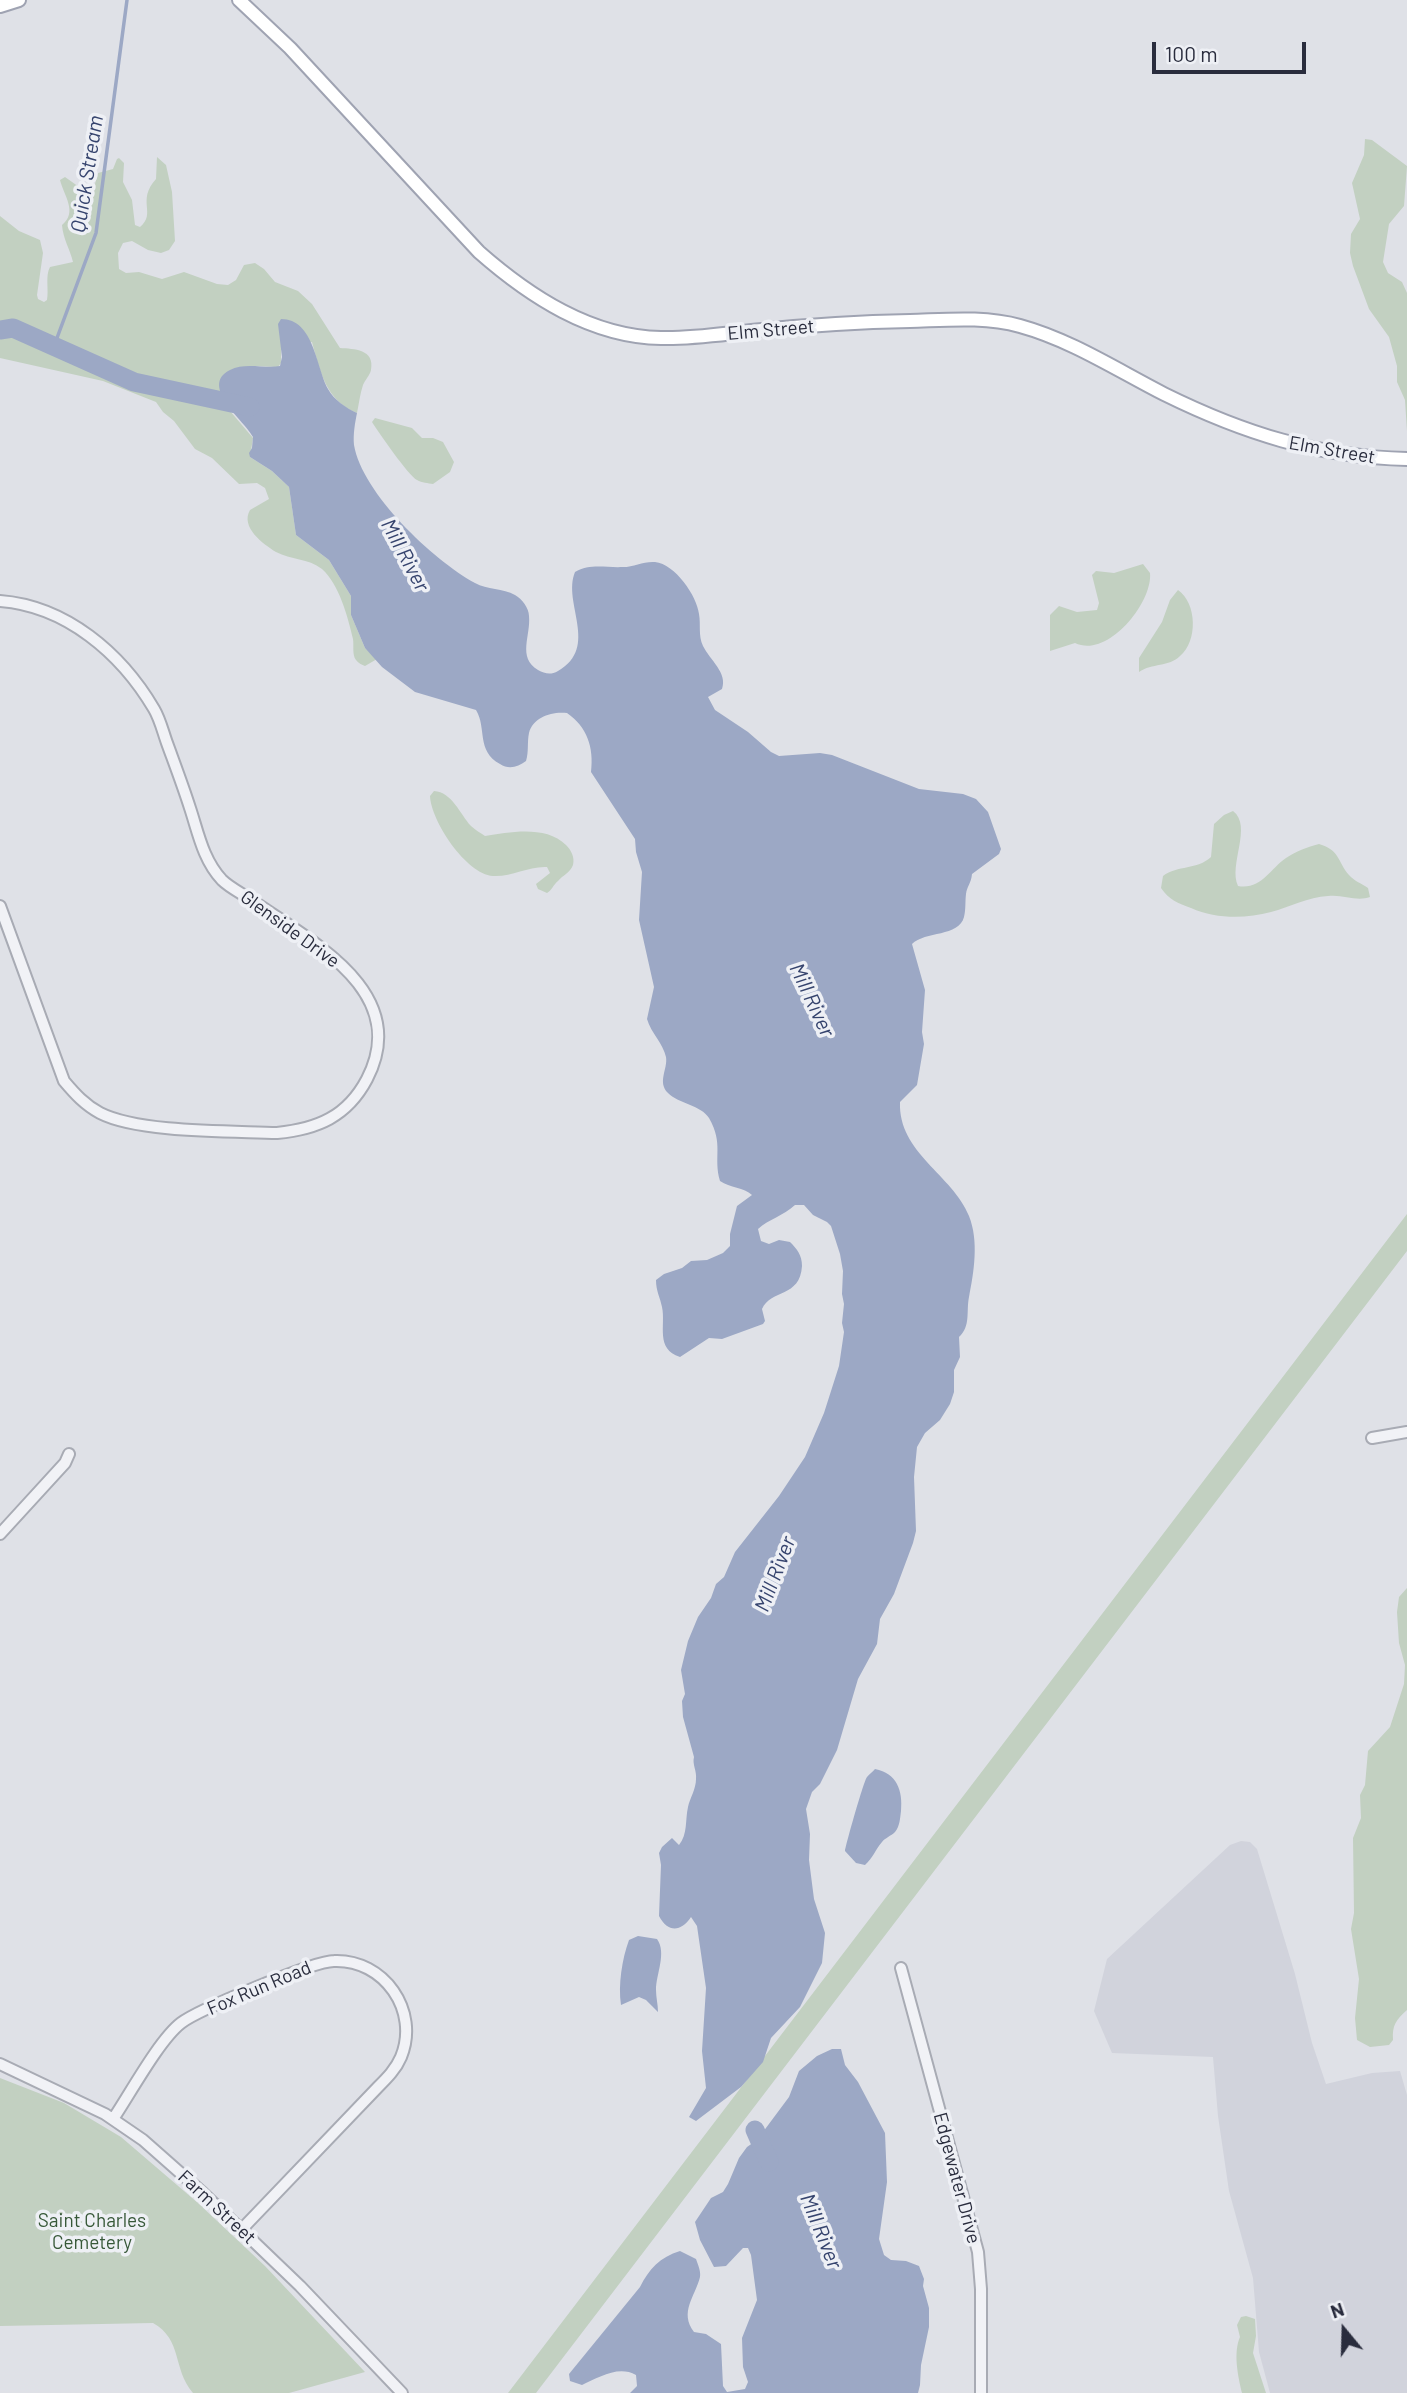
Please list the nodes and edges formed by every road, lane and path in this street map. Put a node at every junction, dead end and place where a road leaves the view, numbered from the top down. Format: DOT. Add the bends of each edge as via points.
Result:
graph roads {
  1 [pos="19,0"];
  2 [pos="239,0"];
  3 [pos="0,6"];
  4 [pos="1407,459"];
  5 [pos="0,601"];
  6 [pos="0,906"];
  7 [pos="1407,1432"];
  8 [pos="1372,1438"];
  9 [pos="69,1454"];
  10 [pos="0,1534"];
  11 [pos="901,1968"];
  12 [pos="0,2064"];
  13 [pos="113,2119"];
  14 [pos="241,2230"];
  15 [pos="402,2393"];
  16 [pos="981,2393"];
  1 -- 3 [label="main road"];
  2 -- 4 [label="main road, Elm Street" via="269,26 479,251 545,303 583,320 660,338 824,325 967,319 1001,322 1069,345 1252,433 1344,454"];
  5 -- 6 [label="street, Glenside Drive" via="45,611 90,635 116,657 155,711 203,849 222,879 335,958 362,986 375,1010 379,1033 376,1062 347,1107 317,1126 297,1131 150,1126 101,1114 80,1101 64,1081"];
  7 -- 8 [label="street"];
  9 -- 10 [label="street"];
  11 -- 16 [label="street, Edgewater Drive" via="978,2252"];
  12 -- 13 [label="street, Farm Street"];
  13 -- 14 [label="street, Farm Street" via="154,2149"];
  13 -- 14 [label="street, Fox Run Road" via="170,2033 189,2018 320,1963 349,1962 382,1977 396,1994 405,2021 405,2043 398,2063"];
  14 -- 15 [label="street, Farm Street"];
}
